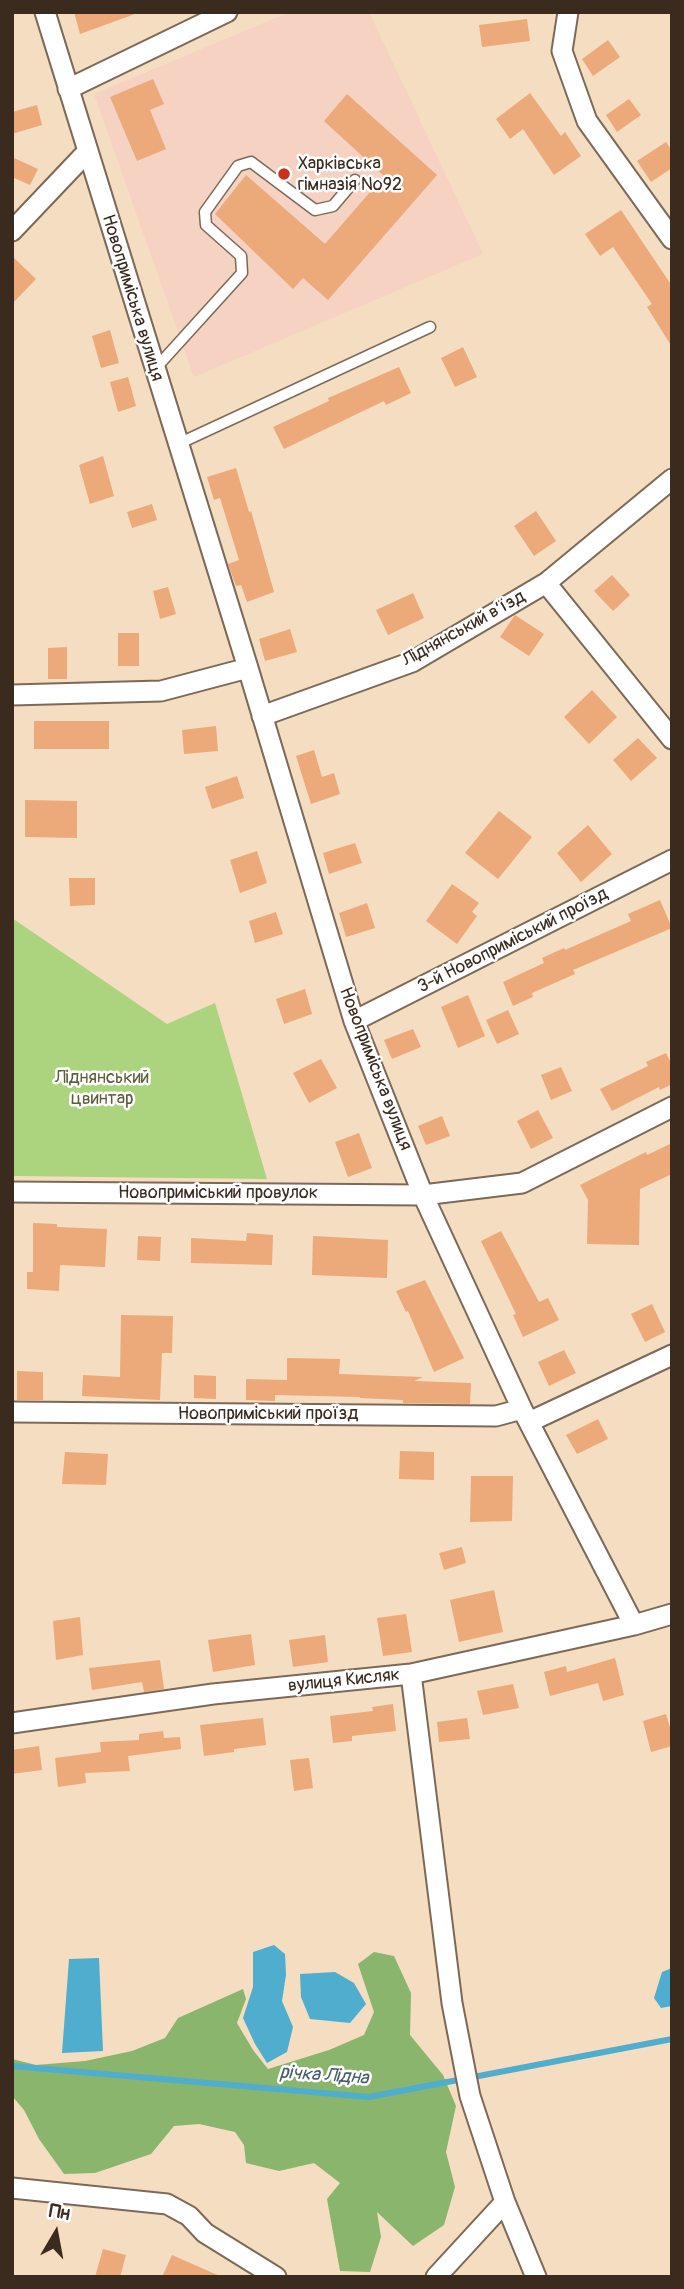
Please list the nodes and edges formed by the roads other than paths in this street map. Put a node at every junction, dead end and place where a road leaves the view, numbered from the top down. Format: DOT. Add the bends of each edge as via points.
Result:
graph roads {
  1 [pos="45,12"];
  2 [pos="228,12"];
  3 [pos="568,12"];
  4 [pos="68,89"];
  5 [pos="87,152"];
  6 [pos="355,180"];
  7 [pos="12,231"];
  8 [pos="672,239"];
  9 [pos="430,327"];
  10 [pos="155,370"];
  11 [pos="178,444"];
  12 [pos="672,479"];
  13 [pos="546,583"];
  14 [pos="248,668"];
  15 [pos="12,695"];
  16 [pos="262,716"];
  17 [pos="672,739"];
  18 [pos="672,860"];
  19 [pos="354,1021"];
  20 [pos="672,1107"];
  21 [pos="12,1192"];
  22 [pos="423,1195"];
  23 [pos="672,1354"];
  24 [pos="12,1412"];
  25 [pos="526,1416"];
  26 [pos="672,1614"];
  27 [pos="634,1625"];
  28 [pos="411,1674"];
  29 [pos="12,1723"];
  30 [pos="12,2188"];
  31 [pos="505,2202"];
  32 [pos="276,2277"];
  33 [pos="436,2277"];
  34 [pos="536,2277"];
  1 -- 4 [label="street, Новоприміська вулиця"];
  2 -- 4 [label="street"];
  3 -- 8 [label="street" via="562,51 587,121"];
  4 -- 5 [label="street, Новоприміська вулиця"];
  5 -- 7 [label="street"];
  5 -- 10 [label="street, Новоприміська вулиця"];
  6 -- 10 [label="lane" via="333,206 315,210 251,162 238,166 205,212 206,225 241,256 242,273"];
  9 -- 11 [label="lane"];
  10 -- 11 [label="street, Новоприміська вулиця"];
  11 -- 14 [label="street, Новоприміська вулиця"];
  12 -- 13 [label="street, Ліднянський в’їзд"];
  13 -- 16 [label="street, Ліднянський в’їзд" via="412,662"];
  13 -- 17 [label="street, Ліднянський в’їзд"];
  14 -- 15 [label="street" via="161,691"];
  14 -- 16 [label="street, Новоприміська вулиця"];
  16 -- 19 [label="street, Новоприміська вулиця"];
  18 -- 19 [label="street, 3-й Новоприміський проїзд"];
  19 -- 22 [label="street, Новоприміська вулиця"];
  20 -- 22 [label="street, Новоприміський провулок" via="522,1183"];
  21 -- 22 [label="street, Новоприміський провулок"];
  22 -- 25 [label="street, Новоприміська вулиця"];
  23 -- 25 [label="street, Новоприміський проїзд"];
  24 -- 25 [label="street, Новоприміський проїзд"];
  25 -- 27 [label="street, Новоприміська вулиця"];
  26 -- 27 [label="street, вулиця Кисляк"];
  27 -- 28 [label="street, вулиця Кисляк"];
  28 -- 29 [label="street, вулиця Кисляк" via="213,1694"];
  28 -- 31 [label="street" via="452,2003 470,2096"];
  30 -- 32 [label="street" via="167,2204"];
  31 -- 33 [label="street"];
  31 -- 34 [label="street"];
}
